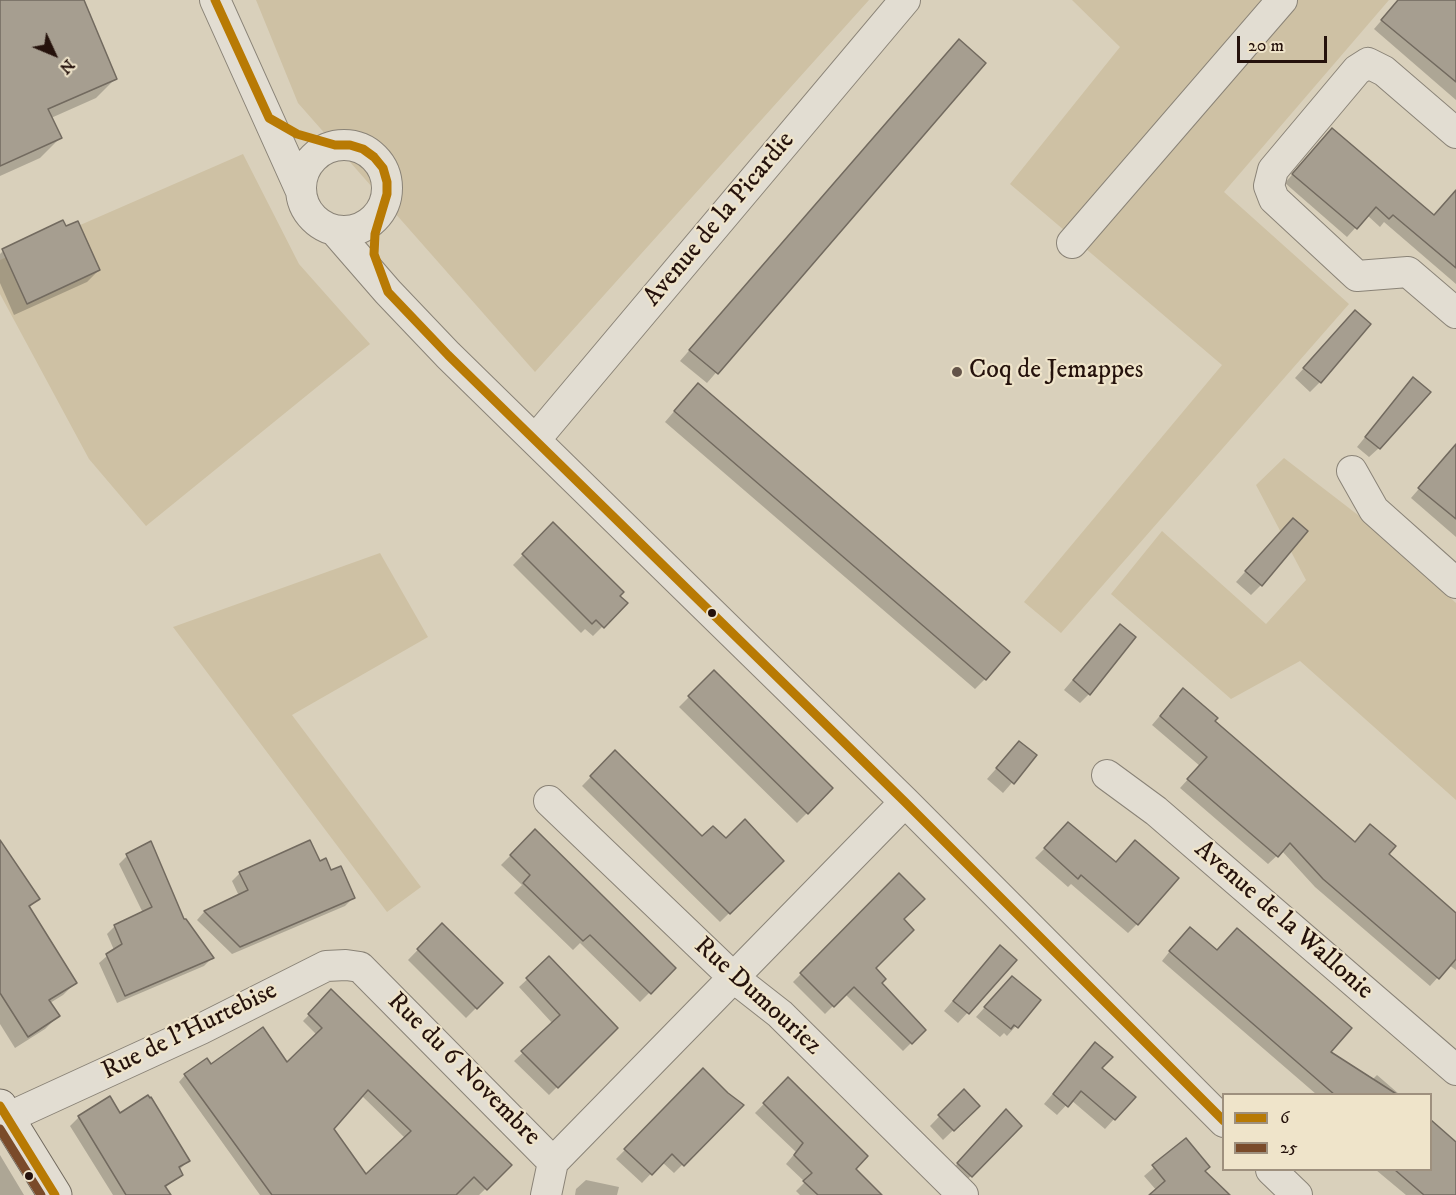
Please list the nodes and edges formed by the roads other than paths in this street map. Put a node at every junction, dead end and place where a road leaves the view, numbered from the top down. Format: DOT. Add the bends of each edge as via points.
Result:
graph roads {
  1 [pos="215,0"];
  2 [pos="904,0"];
  3 [pos="1282,0"];
  4 [pos="268,118"];
  5 [pos="1456,133"];
  6 [pos="336,145"];
  7 [pos="300,189"];
  8 [pos="383,207"];
  9 [pos="335,231"];
  10 [pos="1072,243"];
  11 [pos="388,292"];
  12 [pos="1456,313"];
  13 [pos="535,440"];
  14 [pos="1352,471"];
  15 [pos="1456,583"];
  16 [pos="1107,776"];
  17 [pos="549,801"];
  18 [pos="905,802"];
  19 [pos="734,978"];
  20 [pos="372,979"];
  21 [pos="1456,1070"];
  22 [pos="4,1112"];
  23 [pos="1222,1120"];
  24 [pos="553,1162"];
  25 [pos="1272,1171"];
  26 [pos="55,1195"];
  27 [pos="546,1195"];
  28 [pos="963,1195"];
  29 [pos="1297,1195"];
  1 -- 4 [label="street"];
  2 -- 13 [label="street, Avenue de la Picardie"];
  3 -- 10 [label="street"];
  4 -- 6 [label="street" via="297,134"];
  4 -- 7 [label="street"];
  5 -- 12 [label="street" via="1384,70 1368,63 1357,70 1273,170 1269,186 1275,200 1357,276 1408,272"];
  6 -- 7 [label="street" via="314,156 306,166"];
  6 -- 8 [label="street" via="363,149 383,168 387,195"];
  7 -- 9 [label="street" via="310,215 320,225"];
  8 -- 9 [label="street" via="363,227"];
  8 -- 11 [label="street" via="374,254"];
  9 -- 11 [label="street"];
  11 -- 13 [label="street"];
  13 -- 18 [label="street"];
  14 -- 15 [label="street" via="1374,510"];
  16 -- 21 [label="street, Avenue de la Wallonie" via="1156,811"];
  17 -- 19 [label="street, Rue Dumouriez"];
  18 -- 19 [label="street"];
  18 -- 23 [label="street"];
  19 -- 24 [label="street"];
  19 -- 28 [label="street, Rue Dumouriez" via="780,1014"];
  20 -- 22 [label="street, Rue de l'Hurtebise" via="360,967 326,966 201,1029"];
  20 -- 24 [label="street, Rue du 6 Novembre"];
  22 -- 26 [label="street"];
  24 -- 27 [label="street"];
  25 -- 29 [label="street"];
}
